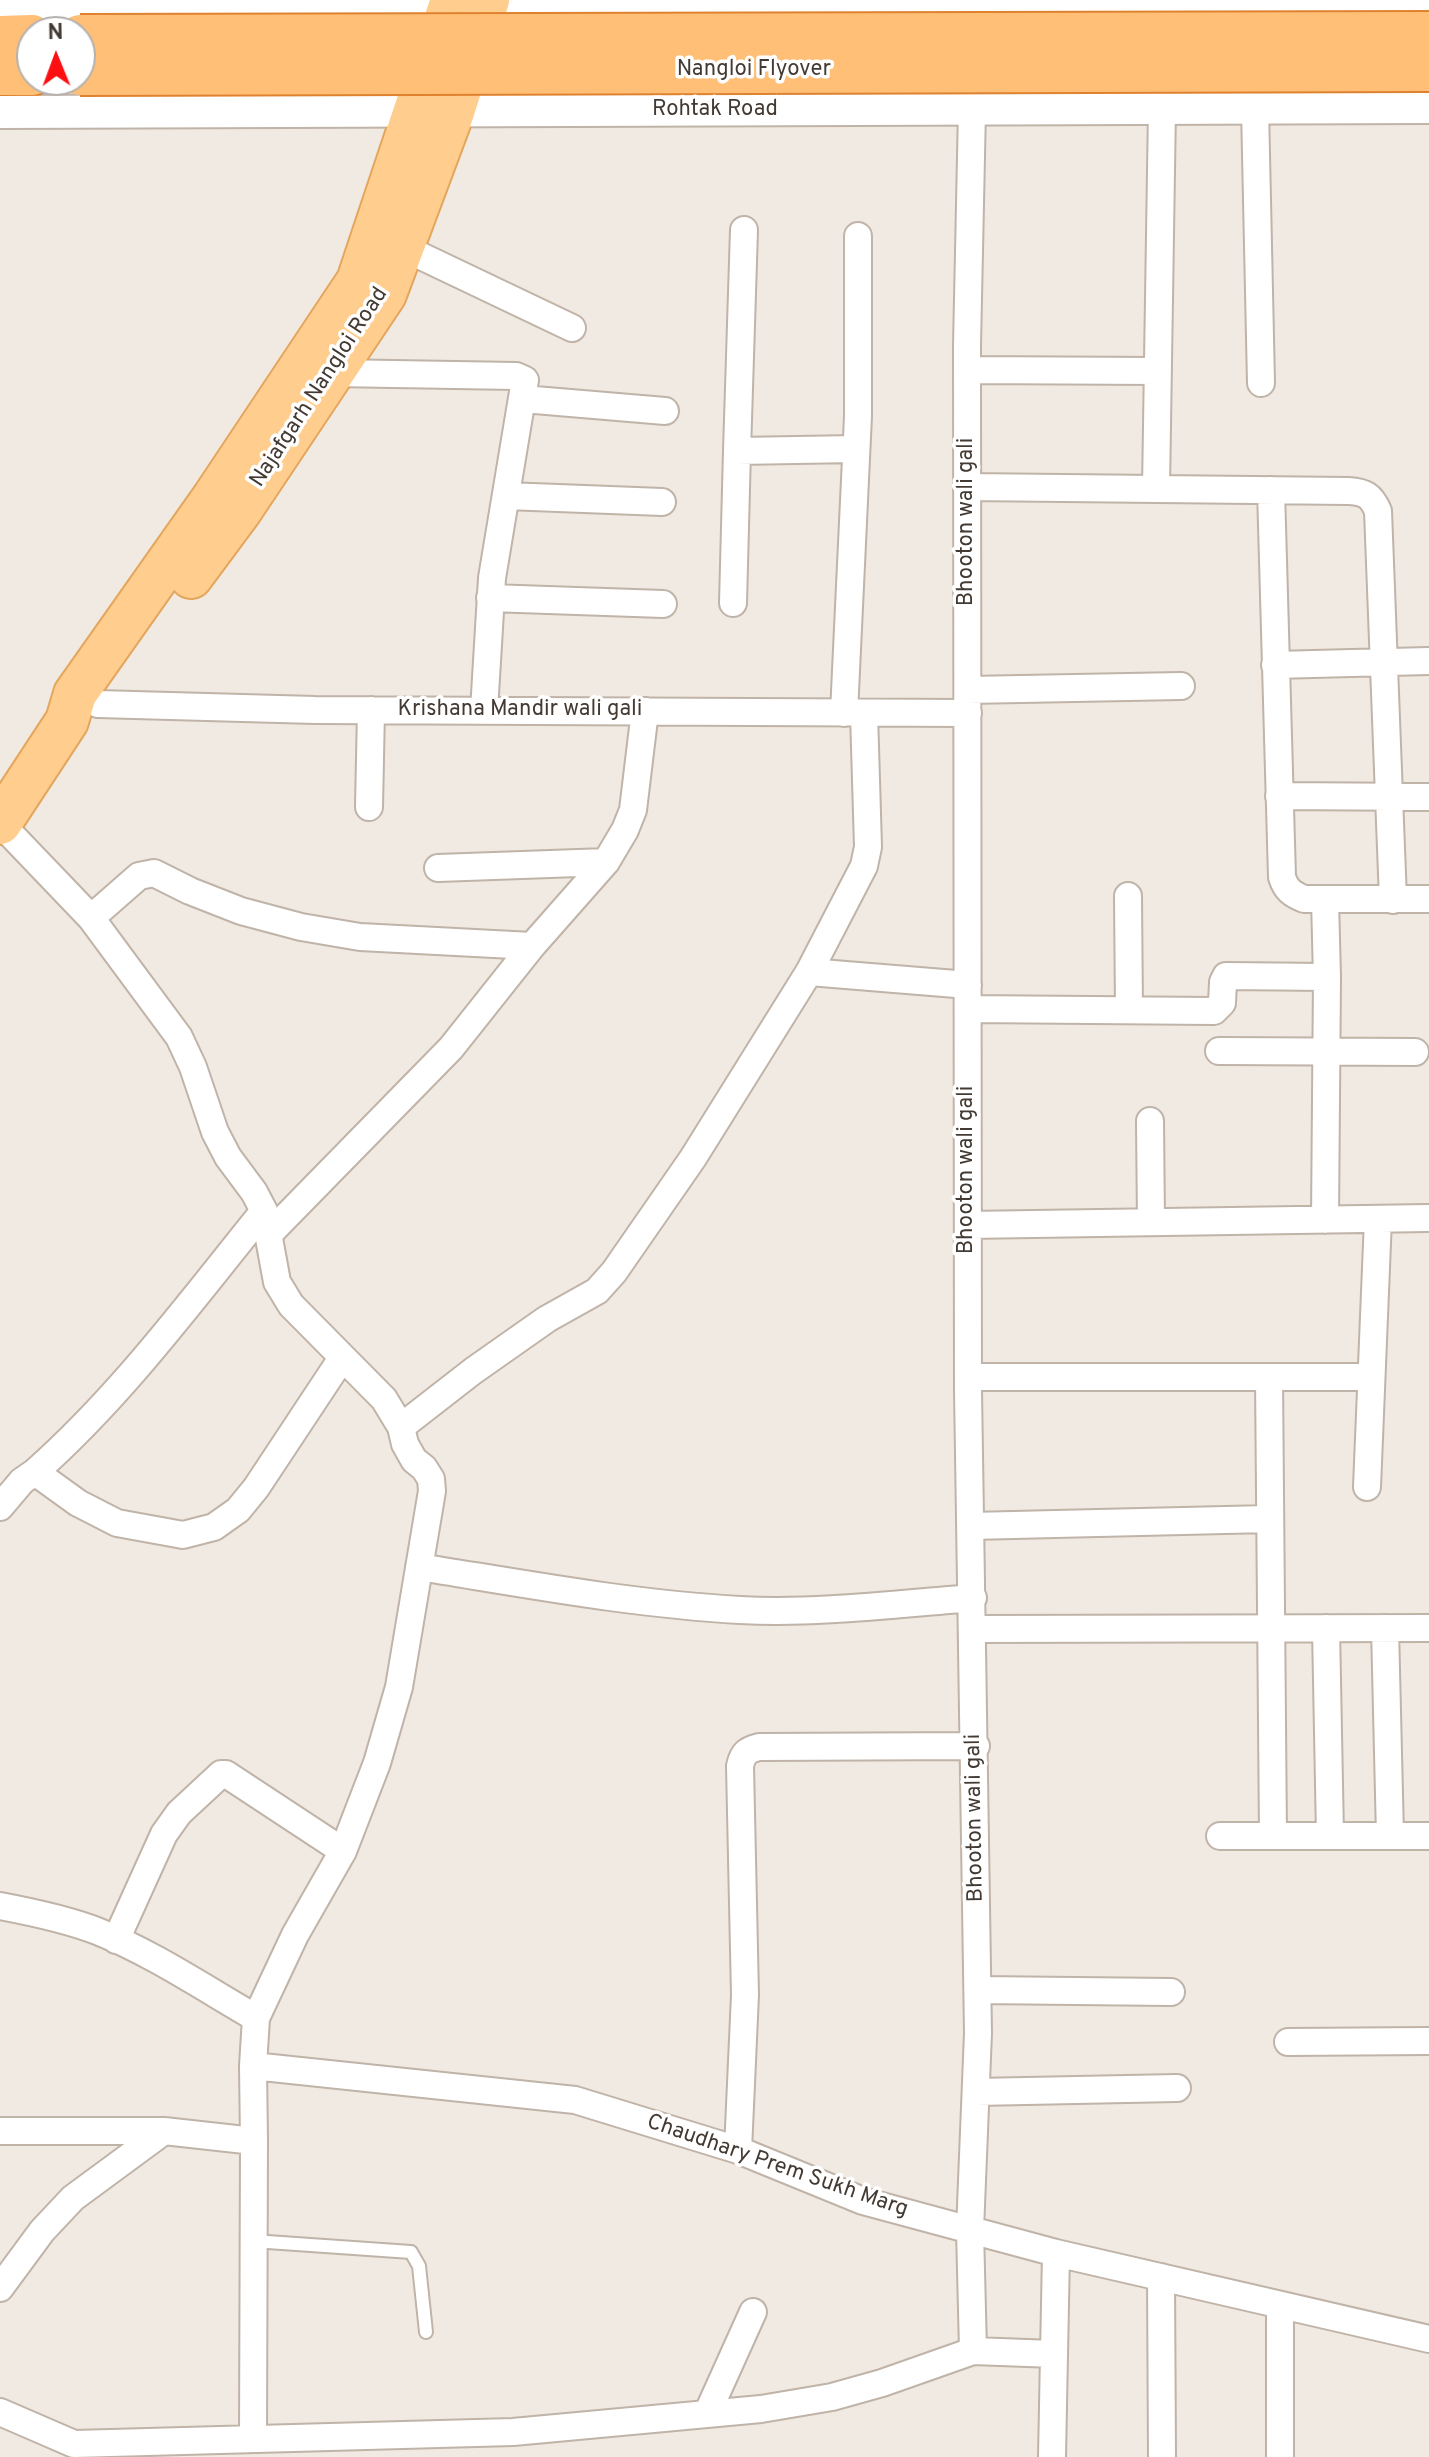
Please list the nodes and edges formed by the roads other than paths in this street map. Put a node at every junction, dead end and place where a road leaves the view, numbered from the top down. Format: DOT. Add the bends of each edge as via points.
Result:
graph roads {
  1 [pos="469,1"];
  2 [pos="911,1"];
  3 [pos="1328,2"];
  4 [pos="1427,10"];
  5 [pos="0,11"];
  6 [pos="96,37"];
  7 [pos="1429,69"];
  8 [pos="96,73"];
  9 [pos="1429,107"];
  10 [pos="1162,108"];
  11 [pos="1255,108"];
  12 [pos="972,109"];
  13 [pos="0,112"];
  14 [pos="434,112"];
  15 [pos="744,230"];
  16 [pos="858,236"];
  17 [pos="402,247"];
  18 [pos="572,328"];
  19 [pos="967,370"];
  20 [pos="1158,371"];
  21 [pos="332,373"];
  22 [pos="1261,383"];
  23 [pos="523,399"];
  24 [pos="665,411"];
  25 [pos="856,449"];
  26 [pos="737,451"];
  27 [pos="968,487"];
  28 [pos="1156,489"];
  29 [pos="1271,490"];
  30 [pos="506,496"];
  31 [pos="662,502"];
  32 [pos="490,598"];
  33 [pos="733,603"];
  34 [pos="663,604"];
  35 [pos="1429,661"];
  36 [pos="1384,662"];
  37 [pos="1275,665"];
  38 [pos="1181,686"];
  39 [pos="968,701"];
  40 [pos="80,706"];
  41 [pos="371,710"];
  42 [pos="484,711"];
  43 [pos="645,711"];
  44 [pos="854,713"];
  45 [pos="1279,796"];
  46 [pos="1389,796"];
  47 [pos="1429,797"];
  48 [pos="369,807"];
  49 [pos="0,823"];
  50 [pos="606,862"];
  51 [pos="438,868"];
  52 [pos="1128,896"];
  53 [pos="1429,899"];
  54 [pos="1325,900"];
  55 [pos="1393,900"];
  56 [pos="91,918"];
  57 [pos="532,946"];
  58 [pos="809,972"];
  59 [pos="1327,977"];
  60 [pos="968,997"];
  61 [pos="1129,1010"];
  62 [pos="1219,1051"];
  63 [pos="1326,1051"];
  64 [pos="1415,1052"];
  65 [pos="1150,1121"];
  66 [pos="1429,1218"];
  67 [pos="1378,1219"];
  68 [pos="1325,1220"];
  69 [pos="266,1222"];
  70 [pos="1151,1222"];
  71 [pos="968,1225"];
  72 [pos="342,1358"];
  73 [pos="969,1377"];
  74 [pos="1269,1377"];
  75 [pos="1370,1377"];
  76 [pos="401,1427"];
  77 [pos="35,1472"];
  78 [pos="1367,1487"];
  79 [pos="0,1507"];
  80 [pos="1268,1519"];
  81 [pos="971,1526"];
  82 [pos="419,1567"];
  83 [pos="973,1598"];
  84 [pos="1269,1628"];
  85 [pos="1326,1628"];
  86 [pos="1385,1628"];
  87 [pos="1429,1628"];
  88 [pos="973,1629"];
  89 [pos="976,1746"];
  90 [pos="1220,1836"];
  91 [pos="1273,1836"];
  92 [pos="1330,1836"];
  93 [pos="1390,1836"];
  94 [pos="1429,1836"];
  95 [pos="343,1851"];
  96 [pos="0,1906"];
  97 [pos="116,1940"];
  98 [pos="978,1990"];
  99 [pos="1171,1992"];
  100 [pos="256,2018"];
  101 [pos="1429,2041"];
  102 [pos="1288,2042"];
  103 [pos="253,2066"];
  104 [pos="1177,2088"];
  105 [pos="976,2092"];
  106 [pos="0,2131"];
  107 [pos="164,2131"];
  108 [pos="254,2141"];
  109 [pos="738,2150"];
  110 [pos="970,2230"];
  111 [pos="253,2241"];
  112 [pos="1056,2253"];
  113 [pos="1161,2277"];
  114 [pos="0,2288"];
  115 [pos="1280,2305"];
  116 [pos="753,2312"];
  117 [pos="426,2332"];
  118 [pos="1429,2339"];
  119 [pos="973,2351"];
  120 [pos="1054,2354"];
  121 [pos="0,2412"];
  122 [pos="707,2414"];
  123 [pos="253,2439"];
  124 [pos="513,2444"];
  125 [pos="145,2450"];
  126 [pos="1052,2457"];
  127 [pos="1162,2457"];
  128 [pos="1280,2457"];
  1 -- 2 [label="street"];
  1 -- 5 [label="street"];
  1 -- 14 [label="main road, Najafgarh Nangloi Road"];
  2 -- 3 [label="street"];
  3 -- 4 [label="street"];
  4 -- 6 [label="highway, Nangloi Flyover, bridge"];
  7 -- 8 [label="highway, Nangloi Flyover, bridge"];
  9 -- 11 [label="street, Rohtak Road"];
  10 -- 11 [label="street, Rohtak Road"];
  10 -- 12 [label="street, Rohtak Road"];
  10 -- 20 [label="street"];
  11 -- 22 [label="street"];
  12 -- 14 [label="street, Rohtak Road"];
  12 -- 19 [label="street, Bhooton wali gali"];
  13 -- 14 [label="street, Rohtak Road"];
  14 -- 17 [label="main road, Najafgarh Nangloi Road"];
  14 -- 40 [label="main road" via="358,281"];
  15 -- 26 [label="street"];
  16 -- 25 [label="street"];
  17 -- 18 [label="street"];
  17 -- 21 [label="main road, Najafgarh Nangloi Road" via="385,294"];
  19 -- 20 [label="street"];
  19 -- 27 [label="street, Bhooton wali gali"];
  20 -- 28 [label="street"];
  21 -- 23 [label="street" via="522,377"];
  21 -- 40 [label="main road, Najafgarh Nangloi Road" via="240,511"];
  23 -- 24 [label="street"];
  23 -- 30 [label="street"];
  25 -- 26 [label="street"];
  25 -- 44 [label="street"];
  26 -- 33 [label="street"];
  27 -- 28 [label="street"];
  27 -- 39 [label="street, Bhooton wali gali"];
  28 -- 29 [label="street"];
  29 -- 36 [label="street" via="1362,492 1372,497 1378,511"];
  29 -- 37 [label="street"];
  30 -- 31 [label="street"];
  30 -- 32 [label="street"];
  32 -- 34 [label="street"];
  32 -- 42 [label="street"];
  35 -- 36 [label="street"];
  36 -- 37 [label="street"];
  36 -- 46 [label="street"];
  37 -- 45 [label="street"];
  38 -- 39 [label="street, Krishana Mandir wali gali"];
  39 -- 44 [label="street, Krishana Mandir wali gali"];
  39 -- 60 [label="street, Bhooton wali gali"];
  40 -- 41 [label="street, Krishana Mandir wali gali"];
  40 -- 49 [label="main road"];
  41 -- 42 [label="street, Krishana Mandir wali gali"];
  41 -- 48 [label="street"];
  42 -- 43 [label="street, Krishana Mandir wali gali"];
  43 -- 44 [label="street, Krishana Mandir wali gali"];
  43 -- 50 [label="street" via="633,810"];
  44 -- 58 [label="street" via="868,847 864,866"];
  45 -- 46 [label="street"];
  45 -- 54 [label="street" via="1285,886 1304,899"];
  46 -- 47 [label="street"];
  46 -- 55 [label="street"];
  49 -- 56 [label="street"];
  50 -- 51 [label="street"];
  50 -- 57 [label="street"];
  52 -- 61 [label="street"];
  53 -- 55 [label="street"];
  54 -- 55 [label="street"];
  54 -- 59 [label="street"];
  56 -- 57 [label="street" via="139,876 154,873 241,911 301,927 360,937"];
  56 -- 69 [label="street" via="179,1037 215,1132 254,1192"];
  57 -- 69 [label="street" via="451,1048"];
  58 -- 60 [label="street"];
  58 -- 76 [label="street" via="693,1158 597,1291 547,1319"];
  59 -- 61 [label="street" via="1231,975 1224,978 1218,1010"];
  59 -- 63 [label="street"];
  60 -- 61 [label="street"];
  60 -- 71 [label="street, Bhooton wali gali"];
  62 -- 63 [label="street"];
  63 -- 64 [label="street"];
  63 -- 68 [label="street"];
  65 -- 70 [label="street"];
  66 -- 67 [label="street"];
  67 -- 68 [label="street"];
  67 -- 75 [label="street"];
  68 -- 70 [label="street"];
  69 -- 72 [label="street" via="277,1282 291,1305"];
  69 -- 77 [label="street" via="122,1385"];
  70 -- 71 [label="street"];
  71 -- 73 [label="street, Bhooton wali gali"];
  72 -- 76 [label="street" via="384,1399"];
  72 -- 77 [label="street" via="256,1488 214,1527 183,1535 117,1523"];
  73 -- 74 [label="street"];
  73 -- 81 [label="street, Bhooton wali gali"];
  74 -- 75 [label="street"];
  74 -- 80 [label="street"];
  75 -- 78 [label="street"];
  76 -- 82 [label="street" via="414,1460 431,1479"];
  77 -- 79 [label="street"];
  80 -- 81 [label="street"];
  80 -- 84 [label="street"];
  81 -- 83 [label="street, Bhooton wali gali"];
  82 -- 83 [label="street" via="654,1604 744,1610"];
  82 -- 95 [label="street" via="399,1687"];
  83 -- 88 [label="street, Bhooton wali gali"];
  84 -- 85 [label="street"];
  84 -- 88 [label="street"];
  84 -- 91 [label="street"];
  85 -- 86 [label="street"];
  85 -- 92 [label="street"];
  86 -- 87 [label="street"];
  86 -- 93 [label="street"];
  88 -- 89 [label="street, Bhooton wali gali"];
  89 -- 98 [label="street, Bhooton wali gali"];
  89 -- 109 [label="street" via="759,1747 743,1756 745,1995"];
  90 -- 91 [label="street"];
  91 -- 92 [label="street"];
  92 -- 93 [label="street"];
  93 -- 94 [label="street"];
  95 -- 97 [label="street" via="221,1774 164,1834"];
  95 -- 100 [label="street"];
  96 -- 97 [label="street"];
  97 -- 100 [label="street"];
  98 -- 99 [label="street"];
  98 -- 105 [label="street, Bhooton wali gali"];
  100 -- 103 [label="street"];
  101 -- 102 [label="street"];
  103 -- 108 [label="street"];
  103 -- 109 [label="street, Chaudhary Prem Sukh Marg" via="575,2100"];
  104 -- 105 [label="street"];
  105 -- 110 [label="street, Bhooton wali gali"];
  106 -- 107 [label="street"];
  107 -- 108 [label="street"];
  107 -- 114 [label="street" via="73,2198"];
  108 -- 111 [label="street"];
  109 -- 110 [label="street, Chaudhary Prem Sukh Marg" via="863,2201"];
  110 -- 112 [label="street, Chaudhary Prem Sukh Marg"];
  110 -- 119 [label="street, Bhooton wali gali"];
  111 -- 117 [label="lane" via="411,2252 419,2266"];
  111 -- 123 [label="street"];
  112 -- 113 [label="street, Chaudhary Prem Sukh Marg"];
  112 -- 120 [label="street"];
  113 -- 115 [label="street, Chaudhary Prem Sukh Marg"];
  113 -- 127 [label="street"];
  115 -- 118 [label="street, Chaudhary Prem Sukh Marg"];
  115 -- 128 [label="street"];
  116 -- 122 [label="street"];
  119 -- 120 [label="street"];
  119 -- 122 [label="street" via="832,2397"];
  120 -- 126 [label="street"];
  121 -- 125 [label="street" via="74,2444"];
  122 -- 124 [label="street"];
  123 -- 124 [label="street"];
  123 -- 125 [label="street"];
}
